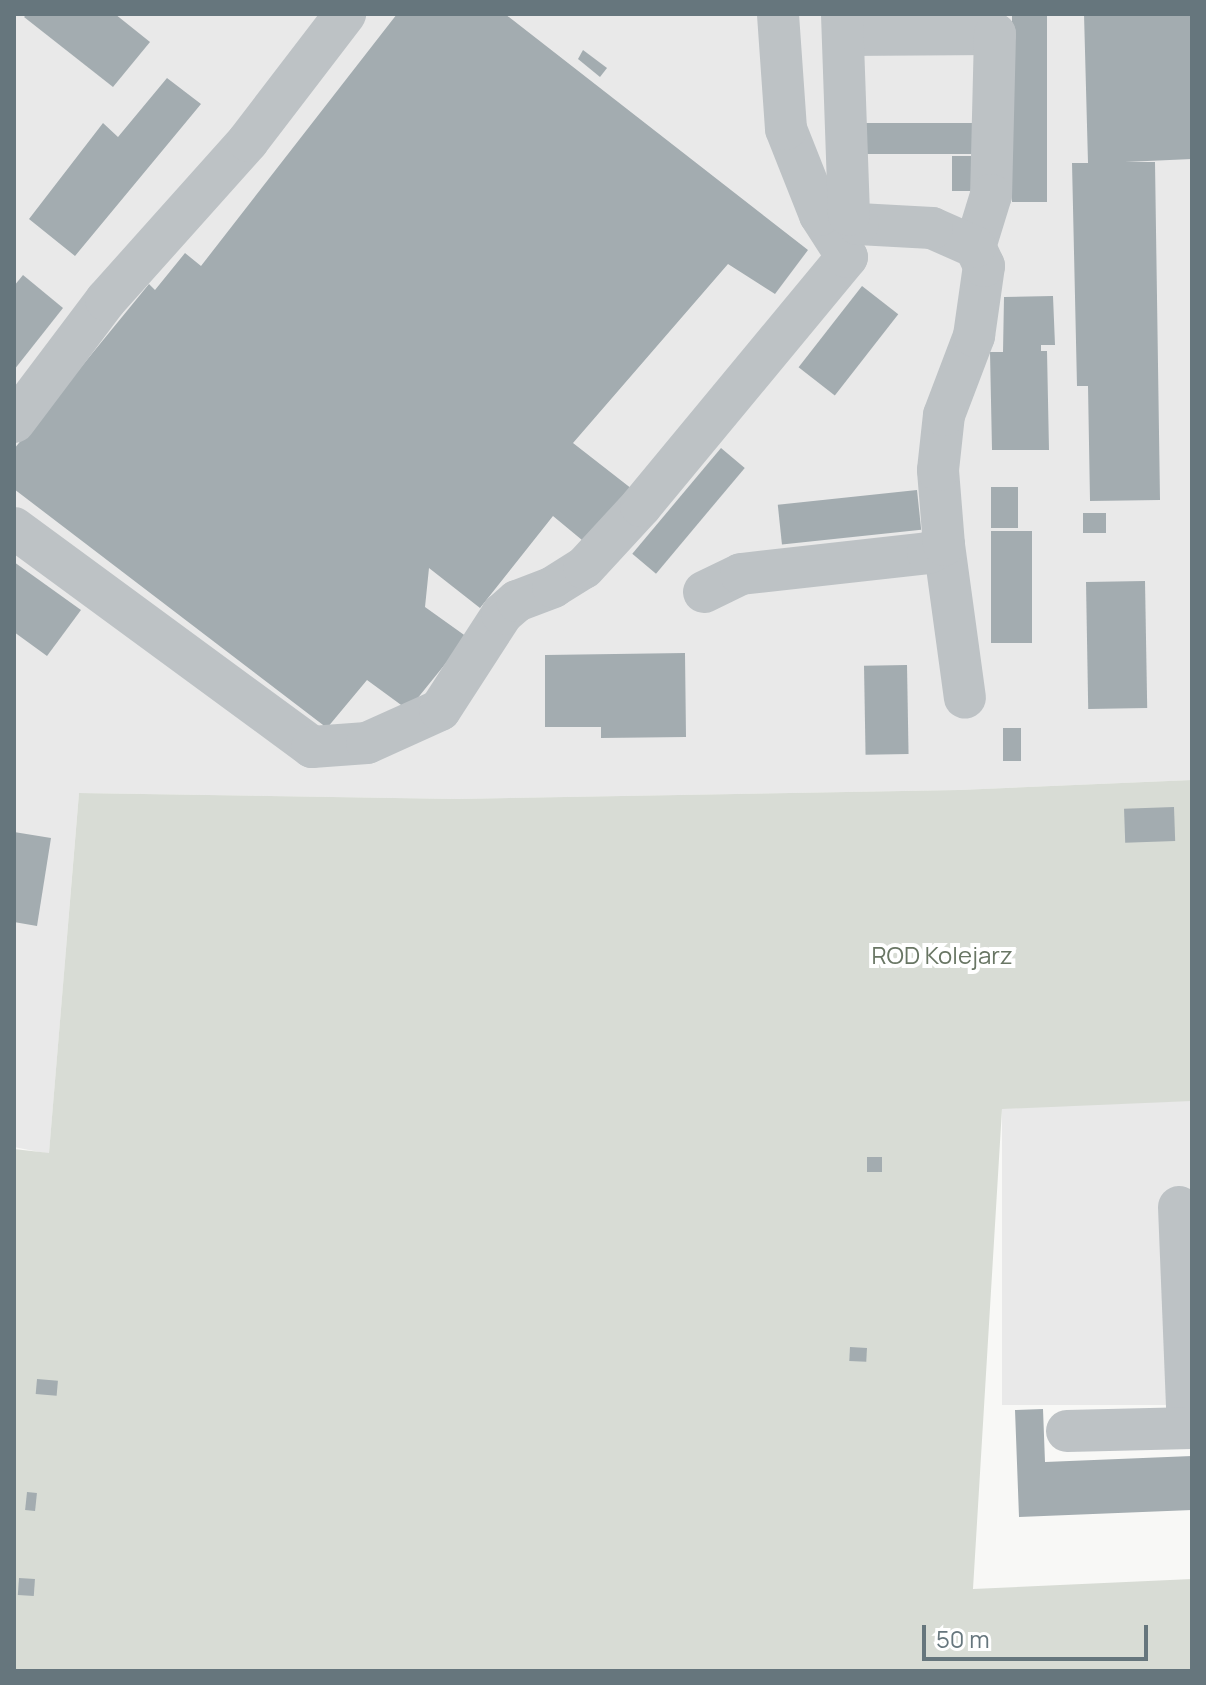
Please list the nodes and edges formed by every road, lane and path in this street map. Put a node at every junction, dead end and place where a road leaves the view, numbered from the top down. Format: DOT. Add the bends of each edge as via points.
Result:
graph roads {
  1 [pos="345,14"];
  2 [pos="772,19"];
  3 [pos="842,24"];
  4 [pos="975,247"];
  5 [pos="14,422"];
  6 [pos="14,528"];
  7 [pos="944,545"];
  8 [pos="704,592"];
  9 [pos="965,698"];
  10 [pos="1179,1207"];
  11 [pos="1190,1428"];
  12 [pos="1067,1431"];
  1 -- 5 [label="lane" via="248,141 106,300"];
  2 -- 6 [label="lane" via="786,129 820,215 847,257 584,568 502,614 440,710 367,743 312,747"];
  3 -- 4 [label="lane" via="849,215 858,224 932,228"];
  3 -- 4 [label="lane" via="995,34 991,195"];
  4 -- 7 [label="lane" via="984,266 974,336 944,415 938,470"];
  7 -- 8 [label="lane" via="928,553 741,574"];
  7 -- 9 [label="lane"];
  10 -- 11 [label="lane"];
  11 -- 12 [label="lane"];
}
